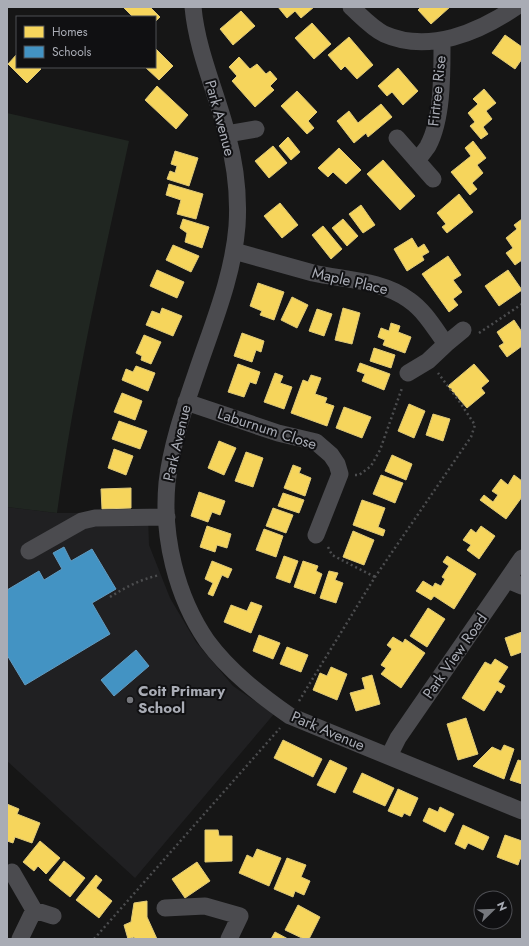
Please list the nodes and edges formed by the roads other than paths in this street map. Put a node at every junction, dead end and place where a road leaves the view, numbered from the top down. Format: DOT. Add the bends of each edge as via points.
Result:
graph roads {
  1 [pos="193,7"];
  2 [pos="351,7"];
  3 [pos="516,7"];
  4 [pos="442,41"];
  5 [pos="256,129"];
  6 [pos="227,134"];
  7 [pos="397,138"];
  8 [pos="417,161"];
  9 [pos="433,179"];
  10 [pos="234,251"];
  11 [pos="463,330"];
  12 [pos="446,344"];
  13 [pos="408,373"];
  14 [pos="186,402"];
  15 [pos="167,517"];
  16 [pos="316,535"];
  17 [pos="29,551"];
  18 [pos="522,558"];
  19 [pos="515,583"];
  20 [pos="389,756"];
  21 [pos="522,811"];
  22 [pos="12,872"];
  23 [pos="165,908"];
  24 [pos="34,910"];
  25 [pos="53,916"];
  26 [pos="20,939"];
  27 [pos="229,939"];
  1 -- 6 [label="street, Park Avenue" via="203,56"];
  2 -- 4 [label="street" via="384,33 405,40"];
  3 -- 4 [label="street" via="483,25"];
  4 -- 8 [label="street, Firtree Rise" via="442,77 438,112 428,146"];
  5 -- 6 [label="street"];
  6 -- 10 [label="street, Park Avenue" via="236,196 237,224"];
  7 -- 8 [label="street"];
  8 -- 9 [label="street"];
  10 -- 12 [label="street, Maple Place" via="314,273 393,290 410,300 425,315"];
  10 -- 14 [label="street, Park Avenue" via="225,288"];
  11 -- 12 [label="street"];
  12 -- 13 [label="street" via="428,361"];
  14 -- 15 [label="street, Park Avenue" via="168,476"];
  14 -- 16 [label="street, Laburnum Close" via="278,433 316,442 331,454 340,474"];
  15 -- 17 [label="street" via="95,518 82,522"];
  15 -- 20 [label="street, Park Avenue" via="178,581 189,608 207,641 227,664 245,682 290,716"];
  18 -- 19 [label="street, Park View Road"];
  19 -- 20 [label="street, Park View Road" via="398,738"];
  20 -- 21 [label="street, Park Avenue"];
  22 -- 24 [label="street"];
  23 -- 27 [label="street" via="206,906 240,916"];
  24 -- 25 [label="street"];
  24 -- 26 [label="street"];
}
